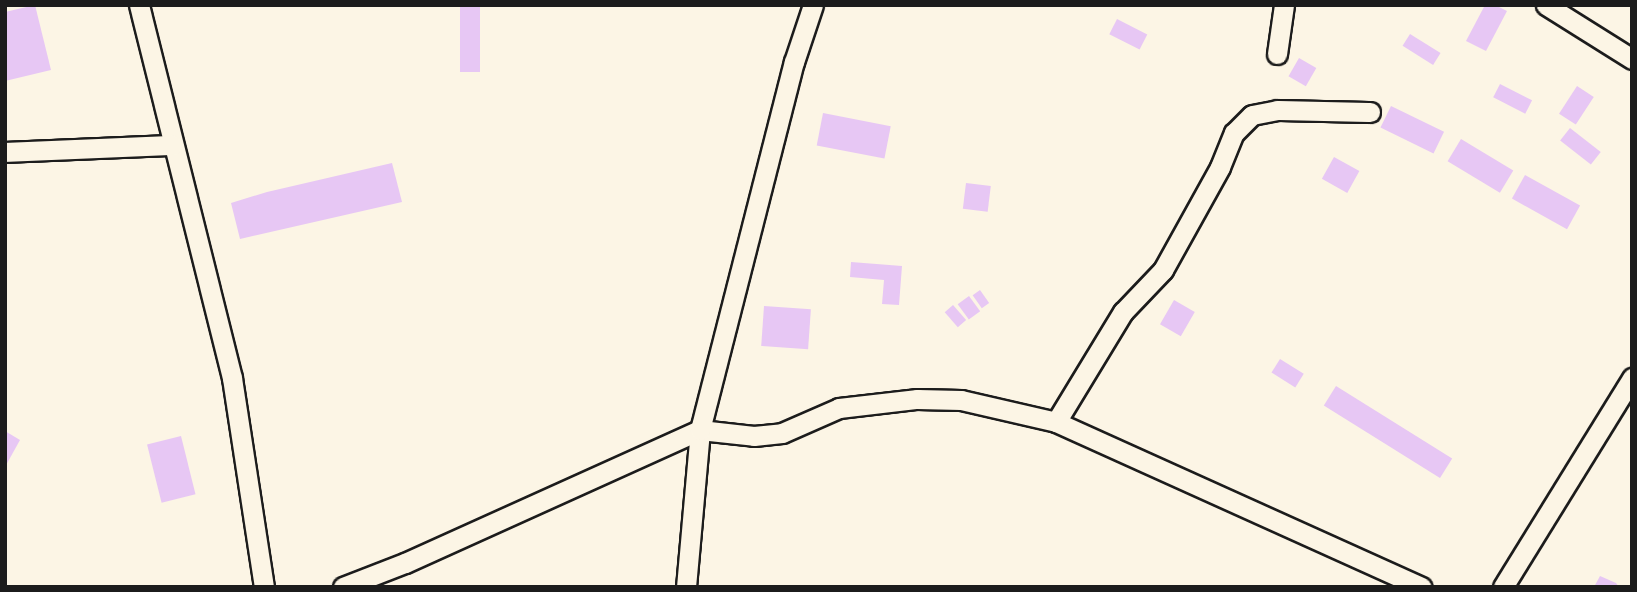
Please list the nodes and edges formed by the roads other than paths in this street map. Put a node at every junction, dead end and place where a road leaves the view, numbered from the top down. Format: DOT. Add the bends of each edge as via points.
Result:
graph roads {
  1 [pos="139,5"];
  2 [pos="813,5"];
  3 [pos="1284,5"];
  4 [pos="1546,5"];
  5 [pos="1277,54"];
  6 [pos="1632,59"];
  7 [pos="1370,111"];
  8 [pos="172,145"];
  9 [pos="5,152"];
  10 [pos="1632,379"];
  11 [pos="1056,422"];
  12 [pos="700,430"];
  13 [pos="264,587"];
  14 [pos="343,587"];
  15 [pos="686,587"];
  16 [pos="1421,587"];
  17 [pos="1503,587"];
  1 -- 8 [label="street"];
  2 -- 12 [label="street" via="794,62"];
  3 -- 5 [label="street"];
  4 -- 6 [label="street"];
  7 -- 11 [label="street" via="1278,110 1252,116 1234,133 1163,270 1123,312"];
  8 -- 9 [label="street"];
  8 -- 13 [label="street" via="232,378"];
  10 -- 17 [label="street"];
  11 -- 12 [label="street" via="961,400 917,399 839,408 782,433 754,436"];
  11 -- 16 [label="street"];
  12 -- 14 [label="street"];
  12 -- 15 [label="street"];
}
